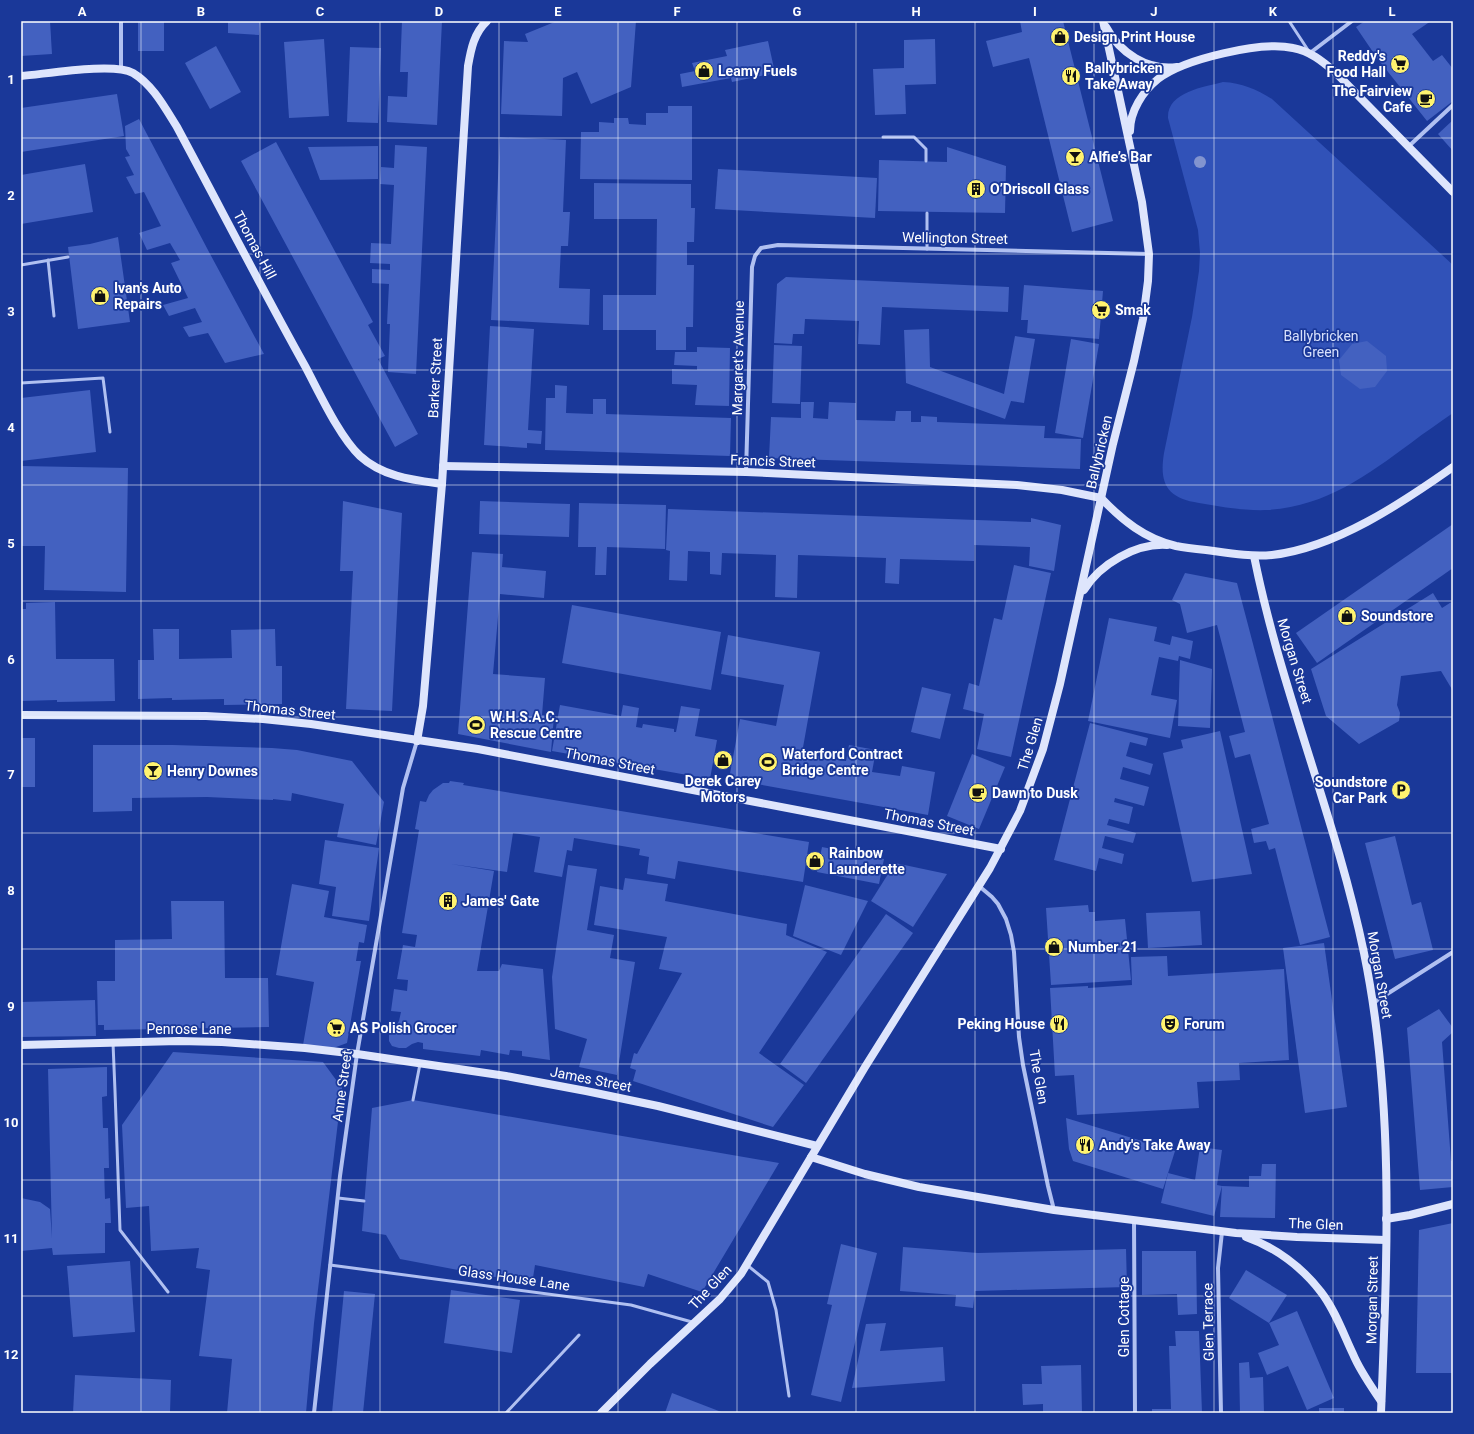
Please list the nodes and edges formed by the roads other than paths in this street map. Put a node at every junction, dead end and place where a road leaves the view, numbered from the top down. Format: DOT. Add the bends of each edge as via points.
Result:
graph roads {
  1 [pos="121,21"];
  2 [pos="487,21"];
  3 [pos="1103,21"];
  4 [pos="1289,21"];
  5 [pos="1352,21"];
  6 [pos="1310,54"];
  7 [pos="1186,66"];
  8 [pos="121,69"];
  9 [pos="21,76"];
  10 [pos="1453,105"];
  11 [pos="883,137"];
  12 [pos="1409,146"];
  13 [pos="1130,147"];
  14 [pos="926,161"];
  15 [pos="1453,192"];
  16 [pos="927,213"];
  17 [pos="761,248"];
  18 [pos="927,249"];
  19 [pos="1149,254"];
  20 [pos="68,257"];
  21 [pos="48,260"];
  22 [pos="21,265"];
  23 [pos="54,316"];
  24 [pos="21,383"];
  25 [pos="110,432"];
  26 [pos="443,466"];
  27 [pos="1453,467"];
  28 [pos="746,472"];
  29 [pos="442,484"];
  30 [pos="1101,498"];
  31 [pos="1176,546"];
  32 [pos="1254,556"];
  33 [pos="1080,599"];
  34 [pos="21,715"];
  35 [pos="417,741"];
  36 [pos="1000,849"];
  37 [pos="979,886"];
  38 [pos="1453,952"];
  39 [pos="1373,1003"];
  40 [pos="113,1043"];
  41 [pos="21,1045"];
  42 [pos="357,1054"];
  43 [pos="420,1064"];
  44 [pos="413,1100"];
  45 [pos="817,1146"];
  46 [pos="811,1157"];
  47 [pos="338,1198"];
  48 [pos="364,1201"];
  49 [pos="1453,1204"];
  50 [pos="1054,1210"];
  51 [pos="1386,1219"];
  52 [pos="1134,1220"];
  53 [pos="1222,1231"];
  54 [pos="1236,1233"];
  55 [pos="1386,1240"];
  56 [pos="330,1265"];
  57 [pos="747,1265"];
  58 [pos="168,1292"];
  59 [pos="694,1323"];
  60 [pos="579,1335"];
  61 [pos="789,1396"];
  62 [pos="1381,1401"];
  63 [pos="314,1413"];
  64 [pos="506,1413"];
  65 [pos="600,1413"];
  66 [pos="1135,1413"];
  67 [pos="1221,1413"];
  68 [pos="1381,1413"];
  1 -- 8 [label="street"];
  2 -- 26 [label="street, Barker Street" via="476,36 468,66"];
  3 -- 7 [label="street, Ballybricken" via="1117,43 1133,57 1164,68"];
  3 -- 13 [label="street, Ballybricken"];
  4 -- 6 [label="lane, Ballybricken"];
  5 -- 6 [label="street"];
  6 -- 7 [label="street, Ballybricken" via="1282,46 1259,46"];
  6 -- 12 [label="street, Ballybricken" via="1335,72"];
  7 -- 13 [label="street, Ballybricken" via="1158,79 1138,103 1130,127"];
  8 -- 9 [label="street, Thomas Hill" via="101,68"];
  8 -- 29 [label="street, Thomas Hill" via="132,73 147,84 177,127 298,354 350,445 369,463 386,473 410,480"];
  10 -- 12 [label="street"];
  11 -- 14 [label="lane" via="914,137 926,149"];
  12 -- 15 [label="street, Ballybricken"];
  13 -- 19 [label="street, Ballybricken" via="1142,202"];
  16 -- 18 [label="lane"];
  17 -- 18 [label="street, Wellington Street" via="778,245"];
  17 -- 28 [label="street, Margaret's Avenue" via="752,266"];
  18 -- 19 [label="street, Wellington Street"];
  19 -- 30 [label="street, Ballybricken" via="1143,319"];
  20 -- 21 [label="lane"];
  21 -- 22 [label="lane"];
  21 -- 23 [label="lane"];
  24 -- 25 [label="lane" via="103,378"];
  26 -- 28 [label="street, Francis Street"];
  26 -- 29 [label="street, Barker Street"];
  27 -- 32 [label="street, Ballybricken" via="1386,511 1339,535 1287,553"];
  28 -- 30 [label="street, Francis Street" via="1017,485"];
  29 -- 35 [label="street, Barker Street" via="423,706"];
  30 -- 31 [label="street, Ballybricken" via="1137,530"];
  30 -- 33 [label="street, The Glen"];
  31 -- 32 [label="street, Ballybricken"];
  31 -- 33 [label="street, The Glen" via="1153,546 1115,560 1097,573"];
  32 -- 39 [label="street, Morgan Street" via="1270,625 1352,903"];
  33 -- 36 [label="street, The Glen" via="1043,749 1028,792"];
  34 -- 35 [label="street, Thomas Street" via="206,716 263,719"];
  35 -- 36 [label="street, Thomas Street" via="478,749"];
  35 -- 42 [label="street, Anne Street" via="403,788"];
  36 -- 37 [label="street, The Glen"];
  37 -- 45 [label="street, The Glen"];
  37 -- 50 [label="street, The Glen" via="1000,908 1011,935 1019,1037"];
  38 -- 39 [label="street"];
  39 -- 51 [label="street, Morgan Street" via="1383,1116"];
  40 -- 41 [label="street, Penrose Lane"];
  40 -- 42 [label="street, Penrose Lane" via="222,1042"];
  40 -- 58 [label="lane" via="120,1230"];
  42 -- 43 [label="street, James Street"];
  42 -- 47 [label="street, Anne Street"];
  43 -- 44 [label="lane"];
  43 -- 45 [label="street, James Street" via="506,1076 651,1104"];
  45 -- 46 [label="street, The Glen"];
  46 -- 50 [label="street, The Glen" via="918,1187"];
  46 -- 57 [label="street, The Glen"];
  47 -- 48 [label="lane"];
  47 -- 56 [label="street, Anne Street"];
  49 -- 51 [label="street"];
  50 -- 52 [label="street, The Glen"];
  51 -- 55 [label="street, Morgan Street"];
  52 -- 53 [label="street, The Glen"];
  52 -- 66 [label="street, Glen Cottage"];
  53 -- 54 [label="street, The Glen"];
  53 -- 67 [label="street, Glen Terrace" via="1218,1268"];
  54 -- 55 [label="street, The Glen"];
  54 -- 62 [label="street" via="1276,1252 1300,1269 1322,1292 1354,1356"];
  55 -- 62 [label="street, Morgan Street"];
  56 -- 59 [label="lane, Glass House Lane" via="631,1305"];
  56 -- 63 [label="street, Anne Street"];
  57 -- 59 [label="street, The Glen" via="728,1290"];
  57 -- 61 [label="lane" via="768,1282 776,1310"];
  59 -- 65 [label="street, The Glen"];
  60 -- 64 [label="lane"];
  62 -- 68 [label="street, Morgan Street"];
}
